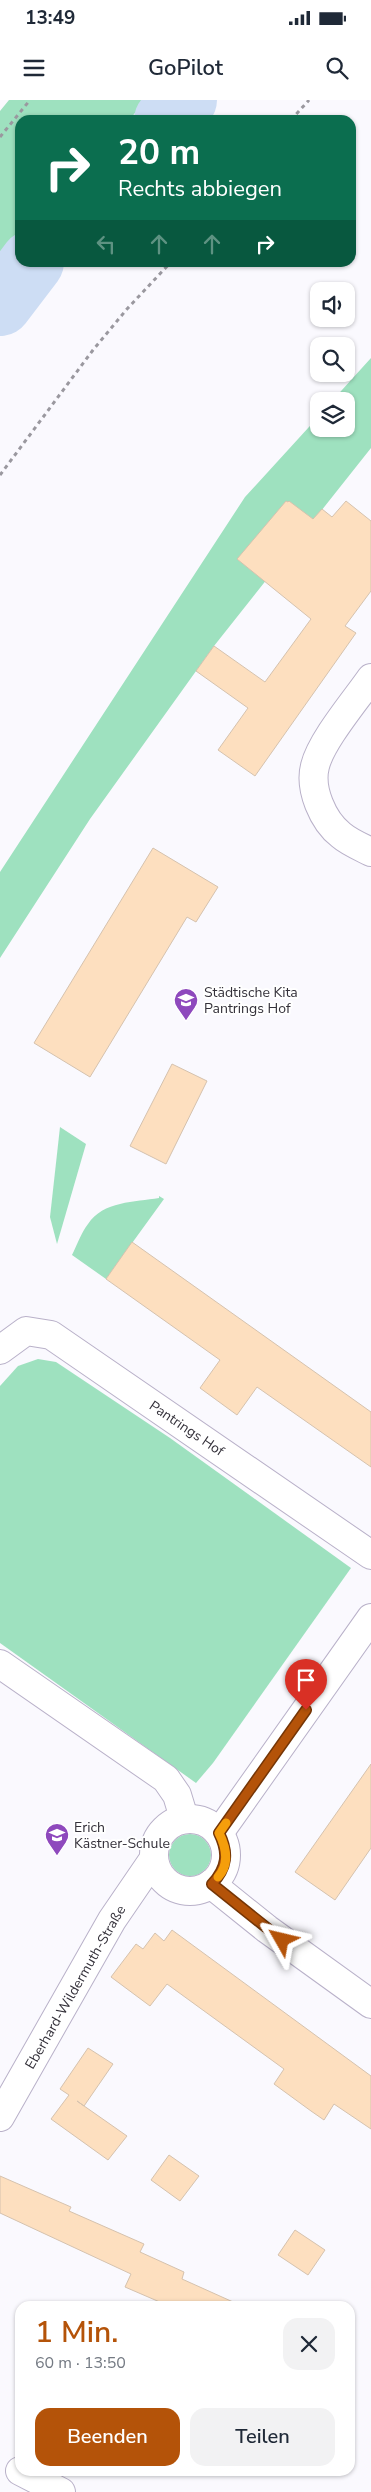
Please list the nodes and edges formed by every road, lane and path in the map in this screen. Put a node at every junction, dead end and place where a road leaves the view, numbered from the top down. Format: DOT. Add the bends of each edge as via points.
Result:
graph roads {
  1 [pos="30,100"];
  2 [pos="309,100"];
  3 [pos="18,115"];
  4 [pos="296,115"];
  5 [pos="15,118"];
  6 [pos="0,137"];
  7 [pos="166,267"];
  8 [pos="0,475"];
  9 [pos="371,678"];
  10 [pos="371,852"];
  11 [pos="0,1350"];
  12 [pos="371,1555"];
  13 [pos="371,1618"];
  14 [pos="0,1664"];
  15 [pos="184,1818"];
  16 [pos="219,1833"];
  17 [pos="153,1860"];
  18 [pos="212,1884"];
  19 [pos="371,2004"];
  20 [pos="0,2117"];
  21 [pos="0,2461"];
  22 [pos="15,2468"];
  23 [pos="30,2476"];
  24 [pos="61,2492"];
  1 -- 3 [label="path"];
  2 -- 4 [label="path"];
  5 -- 6 [label="path"];
  7 -- 8 [label="path" via="93,350"];
  9 -- 10 [label="street" via="324,744 314,766 315,791 323,815 341,835"];
  11 -- 12 [label="street, Pantrings Hof" via="26,1330 52,1335"];
  13 -- 16 [label="street"];
  14 -- 15 [label="street" via="166,1779 177,1795"];
  15 -- 16 [label="street" via="204,1821"];
  15 -- 17 [label="street" via="167,1826 155,1841"];
  16 -- 18 [label="street" via="226,1846 226,1860 221,1874"];
  17 -- 18 [label="street" via="161,1878 176,1888 194,1891"];
  17 -- 20 [label="street, Eberhard-Wildermuth-Straße" via="112,1920"];
  18 -- 19 [label="street" via="267,1929"];
  21 -- 22 [label="street"];
  23 -- 24 [label="street"];
}
